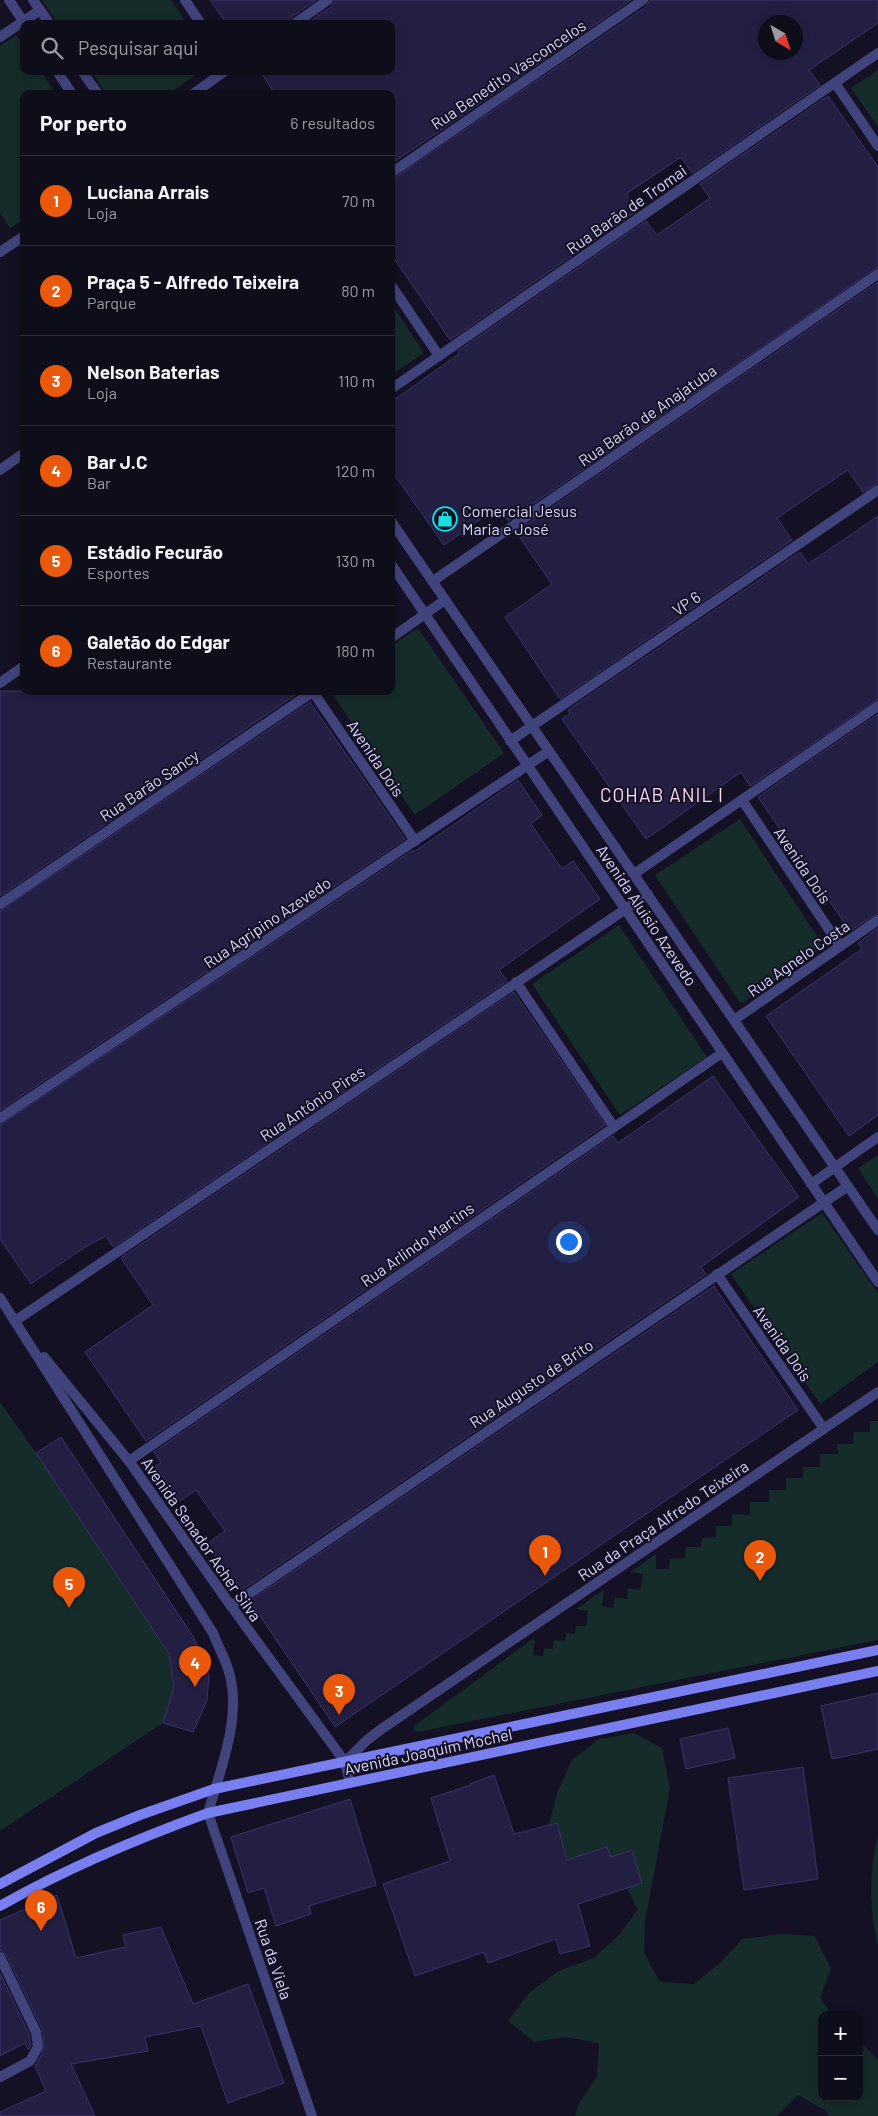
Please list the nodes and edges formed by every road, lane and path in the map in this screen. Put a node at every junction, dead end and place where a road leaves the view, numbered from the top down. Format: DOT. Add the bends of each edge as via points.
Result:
graph roads {
  1 [pos="9,0"];
  2 [pos="33,0"];
  3 [pos="185,0"];
  4 [pos="328,0"];
  5 [pos="643,0"];
  6 [pos="40,10"];
  7 [pos="23,20"];
  8 [pos="27,20"];
  9 [pos="47,20"];
  10 [pos="198,20"];
  11 [pos="300,20"];
  12 [pos="20,24"];
  13 [pos="0,37"];
  14 [pos="878,53"];
  15 [pos="60,75"];
  16 [pos="85,75"];
  17 [pos="219,75"];
  18 [pos="835,83"];
  19 [pos="69,90"];
  20 [pos="95,90"];
  21 [pos="199,90"];
  22 [pos="878,146"];
  23 [pos="395,170"];
  24 [pos="20,239"];
  25 [pos="0,252"];
  26 [pos="878,274"];
  27 [pos="395,291"];
  28 [pos="439,356"];
  29 [pos="395,386"];
  30 [pos="20,456"];
  31 [pos="0,470"];
  32 [pos="878,490"];
  33 [pos="395,527"];
  34 [pos="395,570"];
  35 [pos="433,582"];
  36 [pos="445,600"];
  37 [pos="425,614"];
  38 [pos="395,635"];
  39 [pos="20,669"];
  40 [pos="0,683"];
  41 [pos="309,695"];
  42 [pos="315,695"];
  43 [pos="878,706"];
  44 [pos="532,726"];
  45 [pos="510,741"];
  46 [pos="550,751"];
  47 [pos="528,766"];
  48 [pos="742,800"];
  49 [pos="415,841"];
  50 [pos="634,874"];
  51 [pos="648,894"];
  52 [pos="0,904"];
  53 [pos="625,909"];
  54 [pos="878,920"];
  55 [pos="840,946"];
  56 [pos="516,982"];
  57 [pos="734,1020"];
  58 [pos="722,1053"];
  59 [pos="0,1118"];
  60 [pos="614,1127"];
  61 [pos="878,1137"];
  62 [pos="835,1167"];
  63 [pos="811,1184"];
  64 [pos="848,1186"];
  65 [pos="824,1202"];
  66 [pos="878,1230"];
  67 [pos="717,1274"];
  68 [pos="878,1282"];
  69 [pos="0,1298"];
  70 [pos="15,1321"];
  71 [pos="878,1392"];
  72 [pos="824,1429"];
  73 [pos="129,1461"];
  74 [pos="231,1606"];
  75 [pos="878,1650"];
  76 [pos="878,1671"];
  77 [pos="345,1762"];
  78 [pos="350,1783"];
  79 [pos="214,1789"];
  80 [pos="208,1813"];
  81 [pos="0,1884"];
  82 [pos="0,1906"];
  83 [pos="0,1957"];
  84 [pos="0,2077"];
  85 [pos="312,2116"];
  1 -- 7 [label="street"];
  2 -- 6 [label="street"];
  3 -- 10 [label="street"];
  4 -- 11 [label="street"];
  5 -- 23 [label="street, Rua Benedito Vasconcelos"];
  6 -- 8 [label="street"];
  6 -- 9 [label="street"];
  12 -- 13 [label="street"];
  14 -- 18 [label="street, Rua Barão de Tromai"];
  15 -- 19 [label="street"];
  16 -- 20 [label="street"];
  17 -- 21 [label="street"];
  18 -- 22 [label="street"];
  18 -- 28 [label="street, Rua Barão de Tromai"];
  24 -- 25 [label="street"];
  26 -- 35 [label="street, Rua Barão de Anajatuba"];
  27 -- 28 [label="street"];
  28 -- 29 [label="street, Rua Barão de Tromai"];
  30 -- 31 [label="street"];
  32 -- 44 [label="street, VP 6"];
  33 -- 35 [label="street, Avenida Aluisio Azevedo"];
  34 -- 37 [label="street, Avenida Aluisio Azevedo"];
  35 -- 36 [label="street, Avenida Aluisio Azevedo"];
  36 -- 37 [label="street"];
  36 -- 44 [label="street, Avenida Aluisio Azevedo"];
  37 -- 38 [label="street"];
  37 -- 45 [label="street, Avenida Aluisio Azevedo"];
  39 -- 40 [label="street"];
  41 -- 52 [label="street, Rua Barão Sancy"];
  42 -- 49 [label="street, Avenida Dois"];
  43 -- 48 [label="street"];
  44 -- 45 [label="street, VP 6"];
  44 -- 46 [label="street, Avenida Aluisio Azevedo"];
  45 -- 47 [label="street, Avenida Aluisio Azevedo"];
  46 -- 47 [label="street, Rua Agripino Azevedo"];
  46 -- 50 [label="street, Avenida Aluisio Azevedo"];
  47 -- 49 [label="street, Rua Agripino Azevedo"];
  47 -- 53 [label="street, Avenida Aluisio Azevedo"];
  48 -- 50 [label="street"];
  48 -- 55 [label="street, Avenida Dois"];
  49 -- 59 [label="street, Rua Agripino Azevedo"];
  50 -- 51 [label="street, Avenida Aluisio Azevedo"];
  51 -- 53 [label="street, Rua Antônio Pires"];
  51 -- 57 [label="street, Avenida Aluisio Azevedo"];
  53 -- 56 [label="street, Rua Antônio Pires"];
  53 -- 58 [label="street, Avenida Aluisio Azevedo"];
  54 -- 55 [label="street, Rua Agnelo Costa"];
  55 -- 57 [label="street, Rua Agnelo Costa"];
  56 -- 60 [label="street"];
  56 -- 70 [label="street, Rua Antônio Pires"];
  57 -- 62 [label="street, Avenida Aluisio Azevedo"];
  58 -- 60 [label="street, Rua Arlindo Martins"];
  58 -- 63 [label="street, Avenida Aluisio Azevedo"];
  60 -- 73 [label="street, Rua Arlindo Martins"];
  61 -- 62 [label="street"];
  62 -- 63 [label="street"];
  62 -- 64 [label="street, Avenida Aluisio Azevedo"];
  63 -- 65 [label="street, Avenida Aluisio Azevedo"];
  64 -- 65 [label="street, Rua Augusto de Brito"];
  64 -- 66 [label="street, Avenida Aluisio Azevedo"];
  65 -- 67 [label="street, Rua Augusto de Brito"];
  65 -- 68 [label="street, Avenida Aluisio Azevedo"];
  67 -- 72 [label="street, Avenida Dois"];
  67 -- 74 [label="street, Rua Augusto de Brito"];
  69 -- 70 [label="street, Avenida Senador Acher Silva"];
  70 -- 73 [label="street, Avenida Senador Acher Silva"];
  70 -- 79 [label="street, Avenida Senador Acher Silva" via="213,1633 230,1675 234,1697 232,1726"];
  71 -- 72 [label="street, Rua da Praça Alfredo Teixeira"];
  72 -- 77 [label="street, Rua da Praça Alfredo Teixeira" via="380,1730"];
  73 -- 74 [label="street, Avenida Senador Acher Silva"];
  74 -- 77 [label="street, Avenida Senador Acher Silva"];
  75 -- 77 [label="main road, Avenida Joaquim Mochel"];
  76 -- 78 [label="main road, Avenida Joaquim Mochel"];
  77 -- 78 [label="street, Avenida Senador Acher Silva"];
  77 -- 79 [label="main road, Avenida Joaquim Mochel"];
  78 -- 80 [label="main road, Avenida Joaquim Mochel"];
  79 -- 80 [label="street, Avenida Senador Acher Silva"];
  79 -- 81 [label="main road, Avenida Joaquim Mochel" via="96,1833"];
  80 -- 82 [label="main road, Avenida Joaquim Mochel" via="118,1846"];
  80 -- 85 [label="street, Rua da Viela"];
  83 -- 84 [label="street" via="36,2032 38,2047 30,2061"];
}
